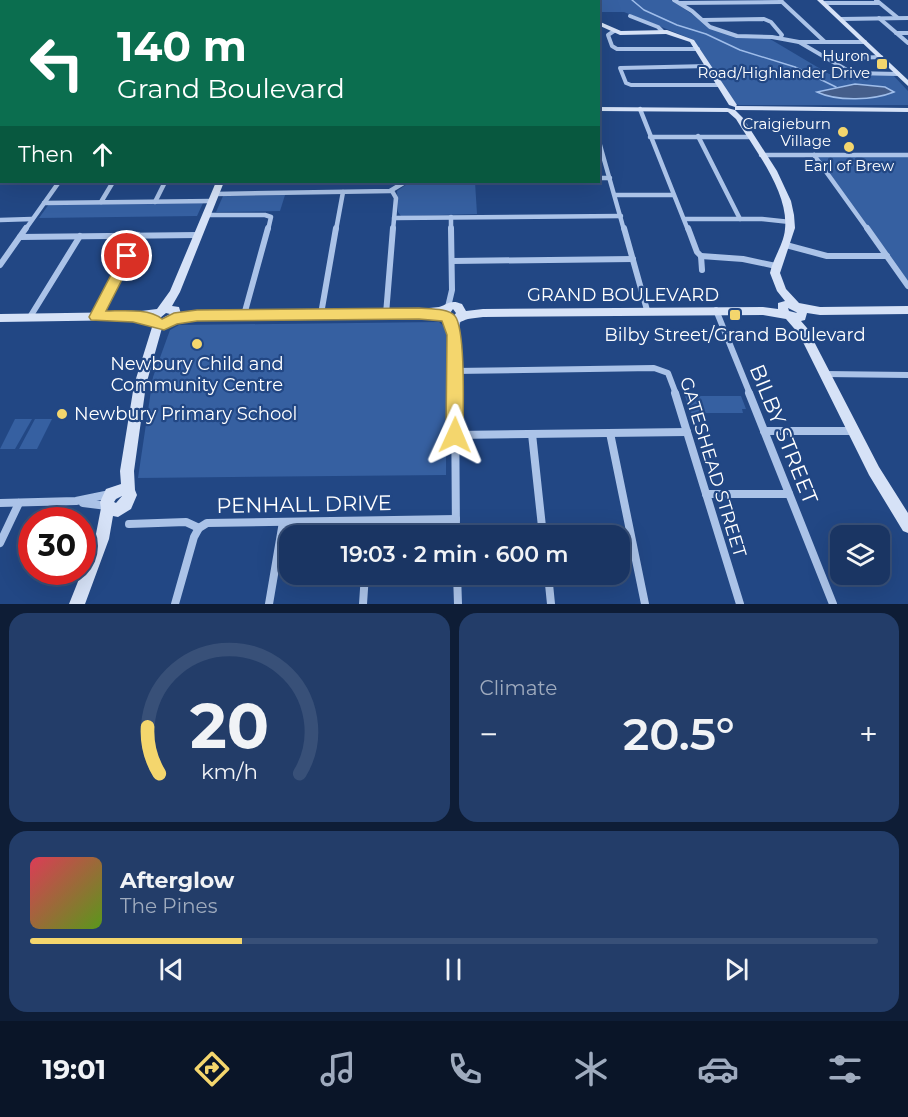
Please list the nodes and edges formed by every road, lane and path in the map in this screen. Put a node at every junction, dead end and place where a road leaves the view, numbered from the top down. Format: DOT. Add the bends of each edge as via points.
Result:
graph roads {
  1 [pos="674,0"];
  2 [pos="781,1"];
  3 [pos="877,1"];
  4 [pos="822,2"];
  5 [pos="680,3"];
  6 [pos="630,16"];
  7 [pos="879,18"];
  8 [pos="898,18"];
  9 [pos="908,18"];
  10 [pos="841,19"];
  11 [pos="702,20"];
  12 [pos="600,24"];
  13 [pos="614,31"];
  14 [pos="663,32"];
  15 [pos="896,33"];
  16 [pos="908,33"];
  17 [pos="780,38"];
  18 [pos="799,42"];
  19 [pos="825,42"];
  20 [pos="865,42"];
  21 [pos="908,43"];
  22 [pos="698,49"];
  23 [pos="881,57"];
  24 [pos="827,58"];
  25 [pos="708,66"];
  26 [pos="898,74"];
  27 [pos="908,84"];
  28 [pos="719,85"];
  29 [pos="600,109"];
  30 [pos="640,109"];
  31 [pos="733,109"];
  32 [pos="908,110"];
  33 [pos="650,136"];
  34 [pos="698,136"];
  35 [pos="750,136"];
  36 [pos="600,145"];
  37 [pos="761,155"];
  38 [pos="814,155"];
  39 [pos="908,155"];
  40 [pos="600,178"];
  41 [pos="610,178"];
  42 [pos="58,183"];
  43 [pos="112,183"];
  44 [pos="164,183"];
  45 [pos="220,183"];
  46 [pos="404,183"];
  47 [pos="392,191"];
  48 [pos="342,192"];
  49 [pos="615,195"];
  50 [pos="673,195"];
  51 [pos="213,198"];
  52 [pos="101,202"];
  53 [pos="155,202"];
  54 [pos="44,203"];
  55 [pos="206,215"];
  56 [pos="621,216"];
  57 [pos="451,217"];
  58 [pos="394,218"];
  59 [pos="32,219"];
  60 [pos="684,219"];
  61 [pos="740,219"];
  62 [pos="0,220"];
  63 [pos="790,222"];
  64 [pos="138,235"];
  65 [pos="198,235"];
  66 [pos="80,236"];
  67 [pos="20,237"];
  68 [pos="786,245"];
  69 [pos="701,256"];
  70 [pos="886,256"];
  71 [pos="633,259"];
  72 [pos="452,261"];
  73 [pos="0,264"];
  74 [pos="776,266"];
  75 [pos="702,270"];
  76 [pos="908,286"];
  77 [pos="647,310"];
  78 [pos="716,310"];
  79 [pos="908,310"];
  80 [pos="792,311"];
  81 [pos="453,313"];
  82 [pos="321,314"];
  83 [pos="386,314"];
  84 [pos="244,315"];
  85 [pos="166,316"];
  86 [pos="30,317"];
  87 [pos="96,317"];
  88 [pos="0,318"];
  89 [pos="454,371"];
  90 [pos="824,374"];
  91 [pos="907,375"];
  92 [pos="764,431"];
  93 [pos="853,431"];
  94 [pos="687,432"];
  95 [pos="610,433"];
  96 [pos="532,434"];
  97 [pos="455,435"];
  98 [pos="129,455"];
  99 [pos="128,491"];
  100 [pos="706,494"];
  101 [pos="789,494"];
  102 [pos="110,500"];
  103 [pos="76,501"];
  104 [pos="20,502"];
  105 [pos="0,503"];
  106 [pos="123,507"];
  107 [pos="456,519"];
  108 [pos="906,520"];
  109 [pos="370,521"];
  110 [pos="283,522"];
  111 [pos="129,524"];
  112 [pos="370,525"];
  113 [pos="456,525"];
  114 [pos="542,525"];
  115 [pos="199,528"];
  116 [pos="102,539"];
  117 [pos="0,543"];
  118 [pos="364,585"];
  119 [pos="457,585"];
  120 [pos="549,585"];
  121 [pos="77,604"];
  122 [pos="175,604"];
  123 [pos="269,604"];
  124 [pos="363,604"];
  125 [pos="458,604"];
  126 [pos="551,604"];
  127 [pos="645,604"];
  128 [pos="740,604"];
  129 [pos="833,604"];
  1 -- 5 [label="street"];
  2 -- 5 [label="street"];
  2 -- 19 [label="street"];
  3 -- 4 [label="street"];
  3 -- 8 [label="street"];
  4 -- 10 [label="street"];
  5 -- 11 [label="street"];
  6 -- 14 [label="street"];
  7 -- 8 [label="street"];
  7 -- 10 [label="street"];
  7 -- 15 [label="street"];
  8 -- 9 [label="street"];
  10 -- 20 [label="street"];
  11 -- 17 [label="street" via="737,36"];
  11 -- 17 [label="street" via="768,20 782,35"];
  12 -- 13 [label="street"];
  13 -- 14 [label="street"];
  13 -- 22 [label="street" via="608,35 617,49"];
  14 -- 22 [label="street" via="688,39"];
  15 -- 16 [label="street"];
  15 -- 21 [label="street"];
  17 -- 18 [label="street"];
  18 -- 19 [label="street"];
  18 -- 24 [label="street"];
  19 -- 20 [label="street"];
  20 -- 23 [label="street"];
  22 -- 25 [label="street"];
  23 -- 24 [label="street"];
  23 -- 26 [label="street"];
  24 -- 26 [label="street" via="852,73"];
  25 -- 28 [label="street"];
  25 -- 28 [label="street" via="621,69 626,83 631,85"];
  26 -- 27 [label="street"];
  28 -- 31 [label="street"];
  29 -- 30 [label="street"];
  30 -- 31 [label="street"];
  30 -- 33 [label="street"];
  31 -- 32 [label="street"];
  31 -- 35 [label="street"];
  33 -- 34 [label="street"];
  33 -- 50 [label="street"];
  34 -- 35 [label="street"];
  34 -- 61 [label="street"];
  35 -- 37 [label="street"];
  36 -- 41 [label="street"];
  37 -- 38 [label="street"];
  37 -- 63 [label="street" via="785,199"];
  38 -- 39 [label="street"];
  38 -- 70 [label="street"];
  40 -- 41 [label="street"];
  41 -- 49 [label="street"];
  42 -- 54 [label="street"];
  43 -- 52 [label="street"];
  44 -- 53 [label="street"];
  45 -- 51 [label="street"];
  46 -- 47 [label="street"];
  47 -- 48 [label="street"];
  47 -- 58 [label="street" via="396,198"];
  48 -- 51 [label="street"];
  48 -- 82 [label="street"];
  49 -- 50 [label="street"];
  49 -- 56 [label="street"];
  50 -- 60 [label="street"];
  51 -- 53 [label="street"];
  51 -- 55 [label="street"];
  52 -- 53 [label="street"];
  52 -- 54 [label="street"];
  54 -- 59 [label="street"];
  55 -- 65 [label="street"];
  55 -- 84 [label="street" via="272,217"];
  56 -- 57 [label="street"];
  56 -- 71 [label="street"];
  57 -- 58 [label="street"];
  57 -- 72 [label="street"];
  58 -- 83 [label="street"];
  59 -- 62 [label="street"];
  59 -- 67 [label="street"];
  60 -- 61 [label="street"];
  60 -- 69 [label="street"];
  61 -- 63 [label="street"];
  63 -- 68 [label="street"];
  64 -- 65 [label="street"];
  64 -- 66 [label="street"];
  64 -- 87 [label="street"];
  65 -- 85 [label="street"];
  66 -- 67 [label="street"];
  66 -- 86 [label="street"];
  67 -- 73 [label="street"];
  68 -- 70 [label="street" via="827,256"];
  68 -- 74 [label="street"];
  69 -- 74 [label="street"];
  69 -- 75 [label="street"];
  70 -- 76 [label="street"];
  71 -- 72 [label="street"];
  71 -- 77 [label="street"];
  72 -- 81 [label="street"];
  74 -- 80 [label="street" via="776,277"];
  77 -- 78 [label="street, GRAND BOULEVARD"];
  77 -- 81 [label="street, GRAND BOULEVARD"];
  78 -- 80 [label="street, GRAND BOULEVARD"];
  78 -- 92 [label="street, BILBY STREET"];
  79 -- 80 [label="street, GRAND BOULEVARD"];
  80 -- 90 [label="street"];
  81 -- 83 [label="street, GRAND BOULEVARD"];
  81 -- 89 [label="street"];
  82 -- 83 [label="street, GRAND BOULEVARD"];
  82 -- 84 [label="street, GRAND BOULEVARD"];
  84 -- 85 [label="street, GRAND BOULEVARD"];
  85 -- 87 [label="street, GRAND BOULEVARD"];
  85 -- 98 [label="street" via="142,377"];
  86 -- 87 [label="street, GRAND BOULEVARD"];
  86 -- 88 [label="street, GRAND BOULEVARD"];
  89 -- 94 [label="street, GATESHEAD STREET" via="658,369 671,377"];
  89 -- 97 [label="street"];
  90 -- 91 [label="street"];
  90 -- 93 [label="street"];
  92 -- 93 [label="street"];
  92 -- 101 [label="street, BILBY STREET"];
  93 -- 108 [label="street"];
  94 -- 95 [label="street"];
  94 -- 100 [label="street, GATESHEAD STREET"];
  95 -- 96 [label="street"];
  95 -- 127 [label="street"];
  96 -- 97 [label="street"];
  96 -- 114 [label="street"];
  97 -- 107 [label="street"];
  98 -- 99 [label="street"];
  98 -- 102 [label="street"];
  99 -- 102 [label="street" via="123,489"];
  99 -- 106 [label="street" via="130,499"];
  100 -- 101 [label="street"];
  100 -- 128 [label="street, GATESHEAD STREET"];
  101 -- 129 [label="street, BILBY STREET"];
  102 -- 103 [label="street"];
  102 -- 103 [label="street"];
  102 -- 106 [label="street" via="113,510"];
  102 -- 116 [label="street"];
  103 -- 104 [label="street"];
  104 -- 105 [label="street"];
  104 -- 117 [label="street"];
  106 -- 116 [label="street"];
  107 -- 109 [label="street, PENHALL DRIVE"];
  107 -- 113 [label="street"];
  109 -- 110 [label="street, PENHALL DRIVE"];
  109 -- 112 [label="street"];
  110 -- 115 [label="street, PENHALL DRIVE" via="213,523"];
  110 -- 123 [label="street"];
  111 -- 115 [label="street" via="186,522"];
  115 -- 122 [label="street, PENHALL DRIVE" via="192,540"];
  116 -- 121 [label="street"];
  118 -- 124 [label="street"];
  119 -- 125 [label="street"];
  120 -- 126 [label="street"];
}
